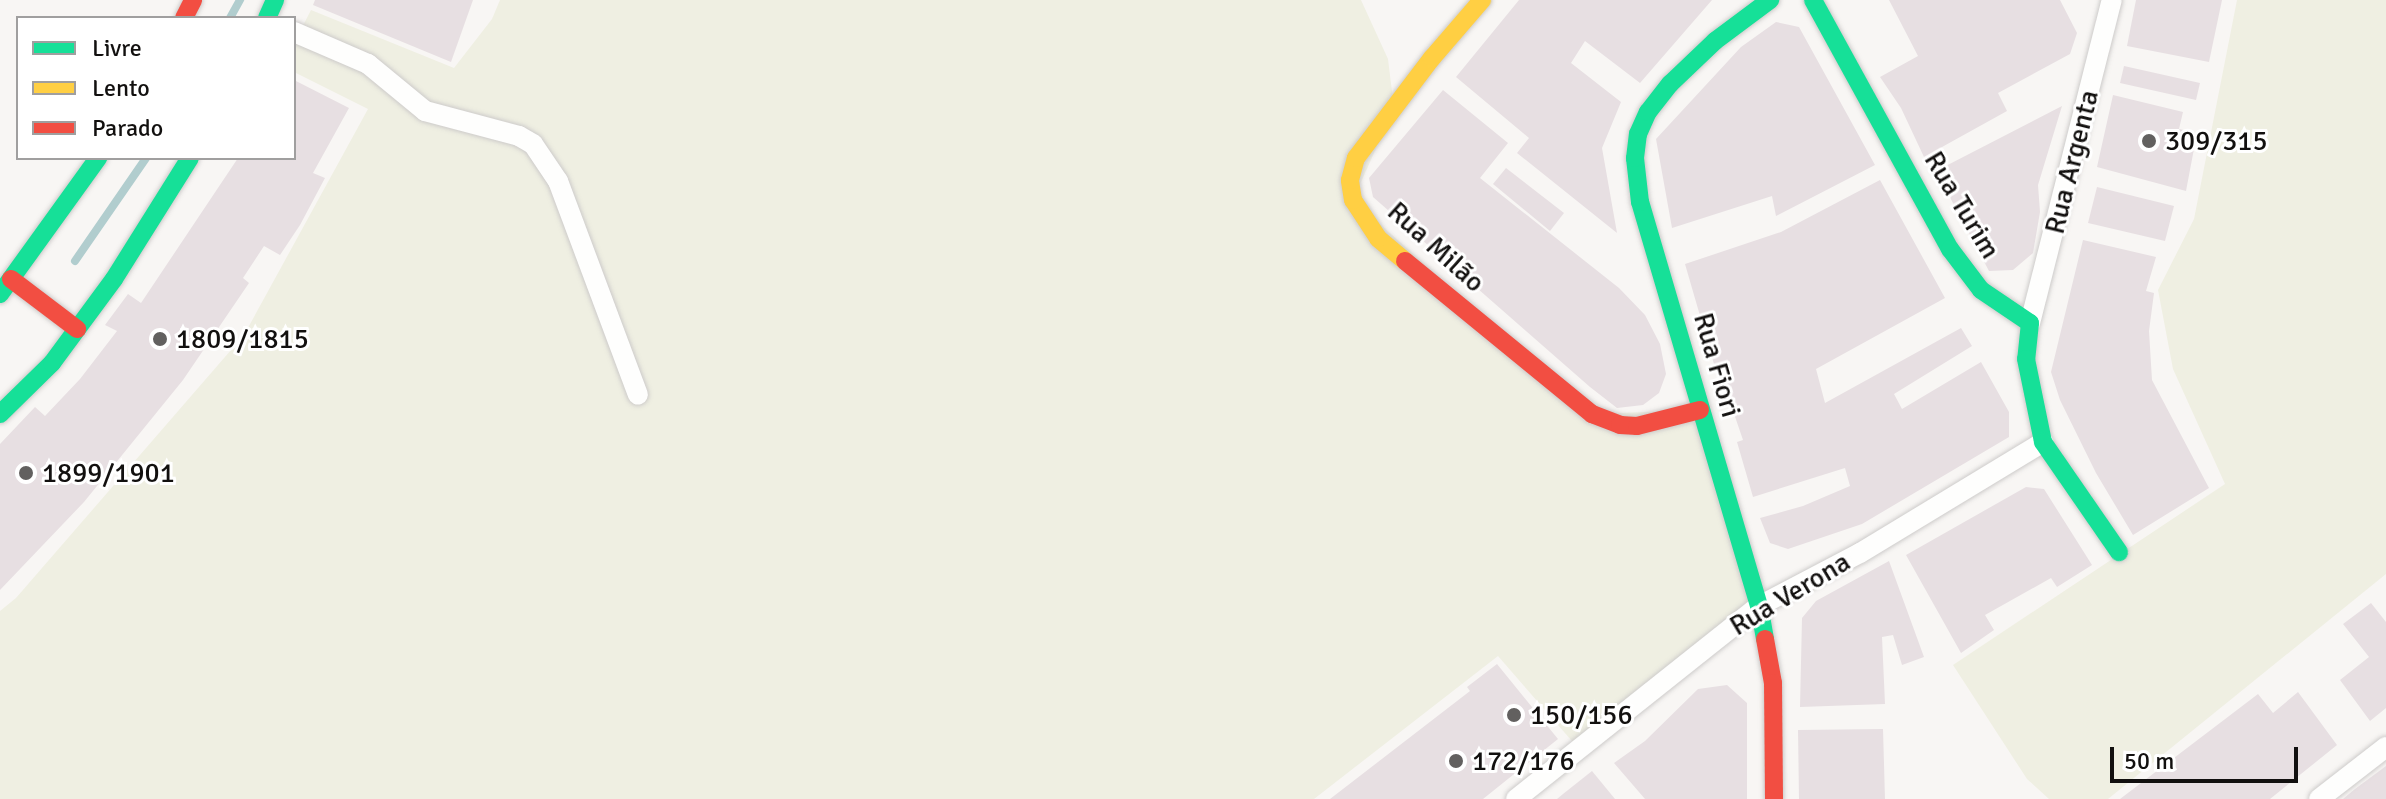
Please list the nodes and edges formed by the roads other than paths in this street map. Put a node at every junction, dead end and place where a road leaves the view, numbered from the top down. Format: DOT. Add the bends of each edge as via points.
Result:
graph roads {
  1 [pos="1482,0"];
  2 [pos="1770,0"];
  3 [pos="1813,0"];
  4 [pos="2112,0"];
  5 [pos="296,33"];
  6 [pos="97,160"];
  7 [pos="189,160"];
  8 [pos="5,287"];
  9 [pos="2030,323"];
  10 [pos="77,329"];
  11 [pos="638,395"];
  12 [pos="1700,410"];
  13 [pos="0,414"];
  14 [pos="2043,442"];
  15 [pos="2119,552"];
  16 [pos="1759,606"];
  17 [pos="2386,747"];
  18 [pos="1516,799"];
  19 [pos="1774,799"];
  20 [pos="2319,799"];
  1 -- 12 [label="street, Rua Milão" via="1356,158 1350,180 1363,220 1477,322 1592,414 1637,426"];
  2 -- 12 [label="street, Rua Fiori" via="1670,84 1638,134 1640,202"];
  3 -- 9 [label="street, Rua Turim" via="1950,249 1981,290"];
  4 -- 9 [label="street, Rua Argenta"];
  5 -- 11 [label="street" via="368,64 425,111 533,144 558,181"];
  6 -- 8 [label="street"];
  7 -- 10 [label="street"];
  8 -- 10 [label="street"];
  9 -- 14 [label="street" via="2026,359"];
  10 -- 13 [label="street" via="52,363"];
  12 -- 16 [label="street, Rua Fiori"];
  14 -- 15 [label="street"];
  14 -- 16 [label="street, Rua Verona" via="1860,553"];
  16 -- 18 [label="street, Rua Verona"];
  16 -- 19 [label="street, Rua Fiori" via="1773,683"];
  17 -- 20 [label="street"];
}
